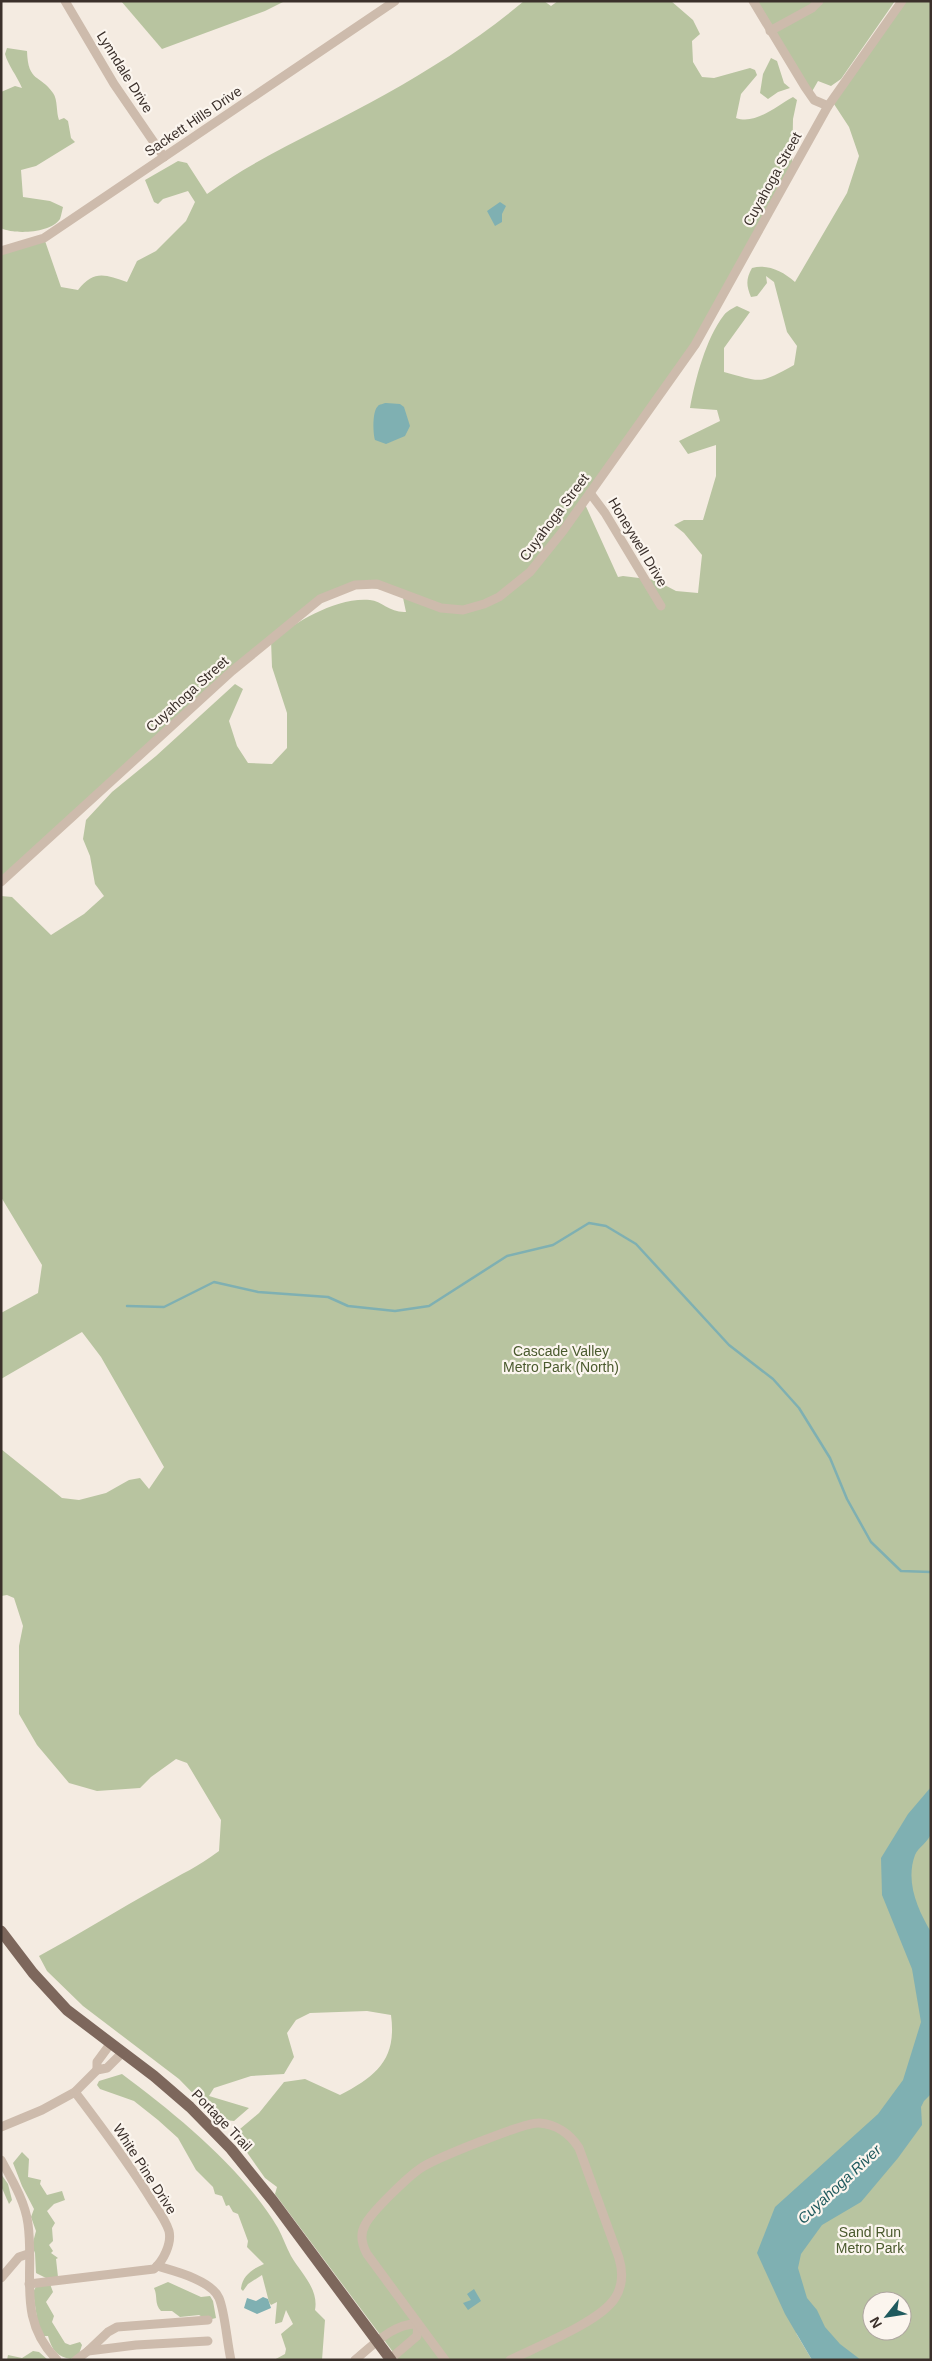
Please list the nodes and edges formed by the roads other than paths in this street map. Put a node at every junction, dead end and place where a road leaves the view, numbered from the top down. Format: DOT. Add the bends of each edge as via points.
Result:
graph roads {
  1 [pos="65,1"];
  2 [pos="395,1"];
  3 [pos="753,1"];
  4 [pos="819,1"];
  5 [pos="902,1"];
  6 [pos="770,31"];
  7 [pos="828,106"];
  8 [pos="164,157"];
  9 [pos="1,251"];
  10 [pos="590,493"];
  11 [pos="661,606"];
  12 [pos="1,882"];
  13 [pos="1,1930"];
  14 [pos="110,2043"];
  15 [pos="123,2052"];
  16 [pos="96,2070"];
  17 [pos="75,2092"];
  18 [pos="1,2127"];
  19 [pos="1,2160"];
  20 [pos="28,2254"];
  21 [pos="157,2266"];
  22 [pos="1,2278"];
  23 [pos="29,2284"];
  24 [pos="208,2320"];
  25 [pos="418,2324"];
  26 [pos="208,2341"];
  27 [pos="378,2341"];
  28 [pos="88,2352"];
  29 [pos="57,2360"];
  30 [pos="76,2360"];
  31 [pos="231,2360"];
  32 [pos="355,2360"];
  33 [pos="390,2360"];
  34 [pos="445,2360"];
  35 [pos="510,2360"];
  1 -- 8 [label="street, Lynndale Drive" via="112,80"];
  2 -- 8 [label="street, Sackett Hills Drive"];
  3 -- 6 [label="street"];
  4 -- 6 [label="street"];
  5 -- 7 [label="street, Cuyahoga Street"];
  6 -- 7 [label="street" via="810,95"];
  7 -- 10 [label="street, Cuyahoga Street" via="710,320"];
  8 -- 9 [label="street, Sackett Hills Drive" via="44,238"];
  10 -- 11 [label="street, Honeywell Drive"];
  10 -- 12 [label="street, Cuyahoga Street" via="530,572 510,589 484,604 463,610 446,609 377,584 355,585 320,598 232,671"];
  13 -- 14 [label="main road, Portage Trail" via="48,1992"];
  14 -- 15 [label="main road, Portage Trail"];
  14 -- 16 [label="street" via="97,2062"];
  15 -- 16 [label="street" via="106,2068"];
  15 -- 27 [label="main road, Portage Trail" via="190,2107 231,2149"];
  16 -- 17 [label="street"];
  17 -- 18 [label="street"];
  17 -- 21 [label="street, White Pine Drive" via="127,2162 169,2232 169,2241"];
  19 -- 20 [label="street" via="20,2195 28,2224"];
  20 -- 22 [label="street" via="19,2257"];
  20 -- 23 [label="street"];
  21 -- 23 [label="street" via="141,2272"];
  21 -- 31 [label="street" via="187,2275 211,2288 219,2297"];
  23 -- 29 [label="street" via="33,2326"];
  24 -- 28 [label="street" via="117,2327"];
  25 -- 27 [label="street" via="407,2323"];
  25 -- 33 [label="street" via="417,2336"];
  25 -- 34 [label="street"];
  25 -- 35 [label="street" via="364,2249 362,2236 367,2220 426,2164 525,2124 550,2125 568,2134 579,2148 619,2258 621,2284 615,2298 594,2317"];
  26 -- 28 [label="street" via="136,2344"];
  27 -- 32 [label="street"];
  27 -- 33 [label="main road, Portage Trail"];
  28 -- 30 [label="street"];
}
